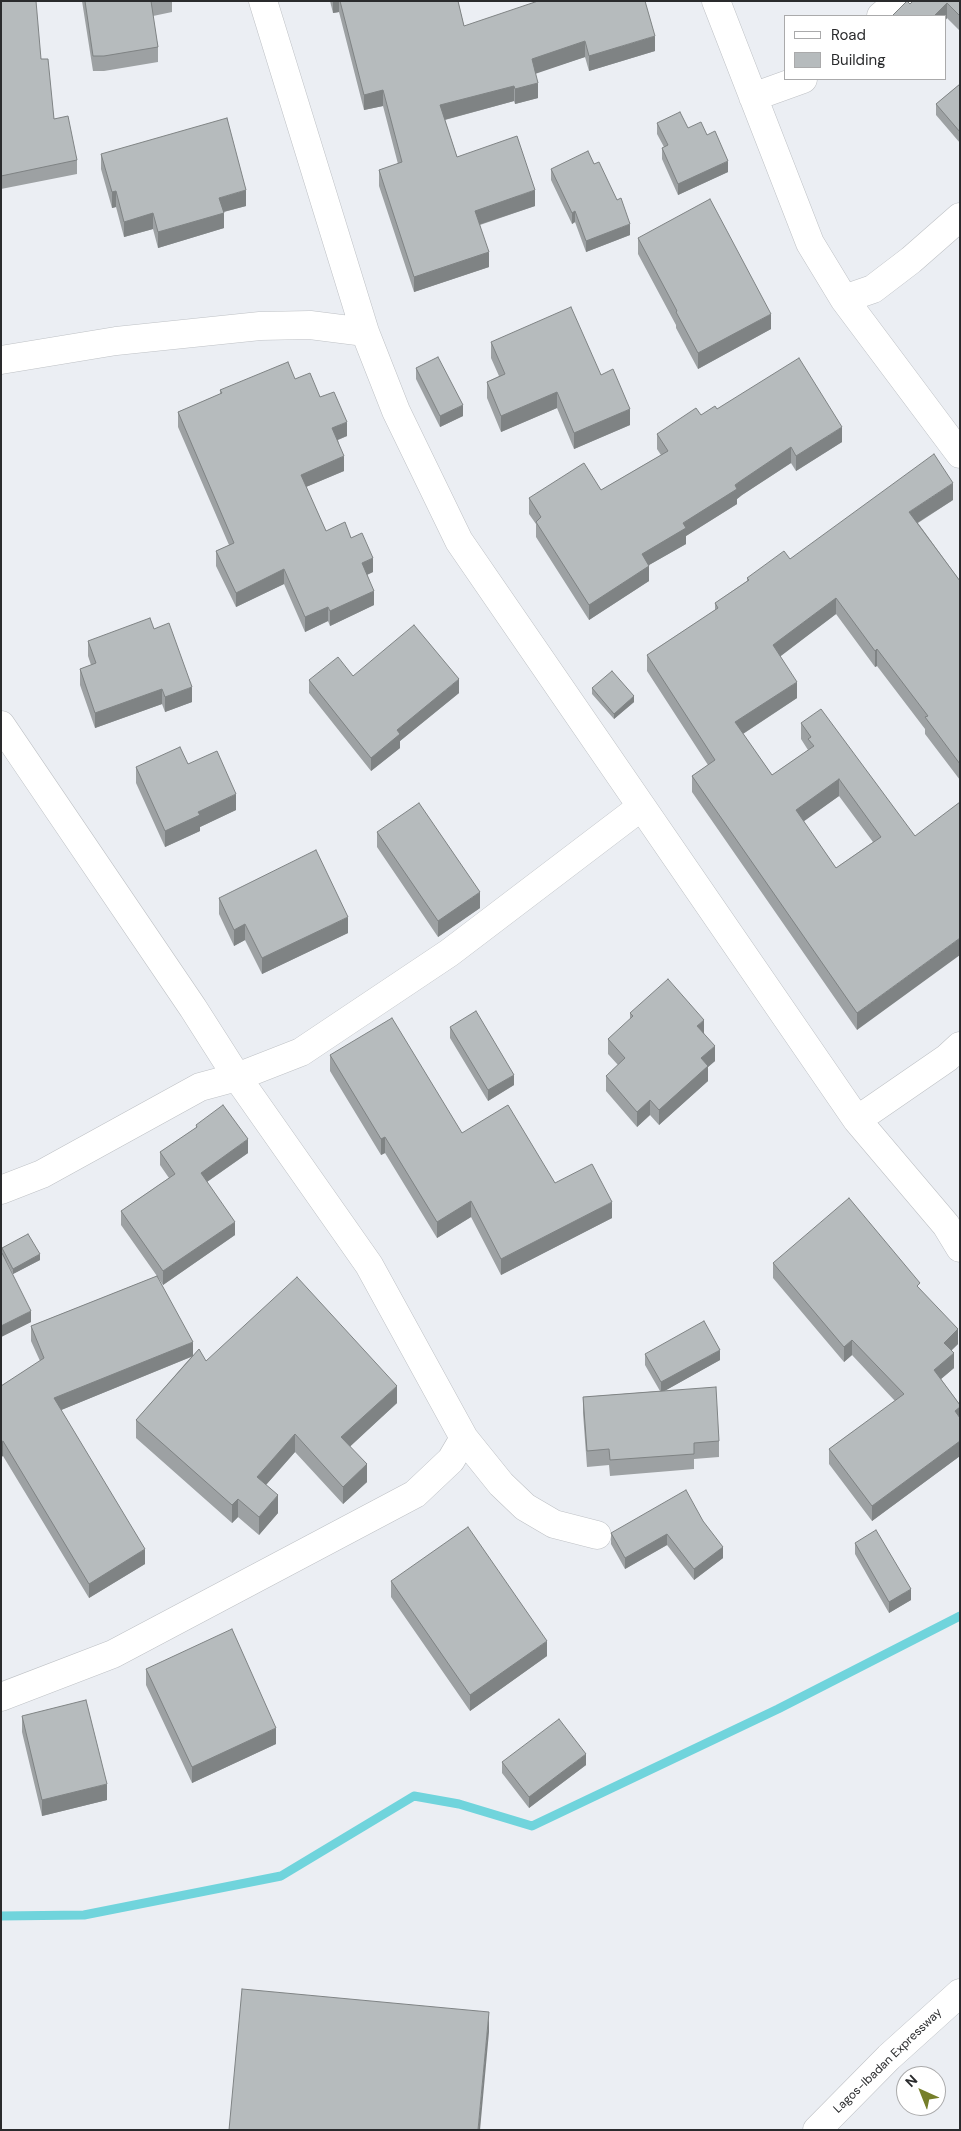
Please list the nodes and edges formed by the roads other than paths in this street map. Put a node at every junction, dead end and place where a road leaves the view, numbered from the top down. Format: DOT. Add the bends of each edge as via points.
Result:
graph roads {
  1 [pos="263,1"];
  2 [pos="716,1"];
  3 [pos="899,1"];
  4 [pos="882,15"];
  5 [pos="801,80"];
  6 [pos="753,97"];
  7 [pos="960,217"];
  8 [pos="844,299"];
  9 [pos="365,332"];
  10 [pos="1,360"];
  11 [pos="960,454"];
  12 [pos="1,725"];
  13 [pos="641,807"];
  14 [pos="960,1046"];
  15 [pos="237,1077"];
  16 [pos="857,1120"];
  17 [pos="1,1190"];
  18 [pos="960,1248"];
  19 [pos="464,1438"];
  20 [pos="598,1535"];
  21 [pos="1,1697"];
  22 [pos="960,1993"];
  23 [pos="817,2130"];
  1 -- 9 [label="main road"];
  2 -- 6 [label="main road"];
  3 -- 4 [label="main road"];
  5 -- 6 [label="main road"];
  6 -- 8 [label="main road" via="810,243"];
  7 -- 8 [label="main road" via="873,289"];
  8 -- 11 [label="main road"];
  9 -- 10 [label="main road" via="310,325 260,326 116,341"];
  9 -- 13 [label="main road" via="396,411 459,541"];
  12 -- 15 [label="main road"];
  13 -- 15 [label="main road" via="449,953 367,1008 301,1052"];
  13 -- 16 [label="main road"];
  14 -- 16 [label="main road"];
  15 -- 17 [label="main road" via="200,1087 42,1174"];
  15 -- 19 [label="main road" via="369,1264"];
  16 -- 18 [label="main road" via="946,1225"];
  19 -- 20 [label="main road" via="501,1484 525,1507 554,1524"];
  19 -- 21 [label="main road" via="451,1460 415,1494 113,1654"];
  22 -- 23 [label="main road, Lagos-Ibadan Expressway" via="889,2057"];
}
